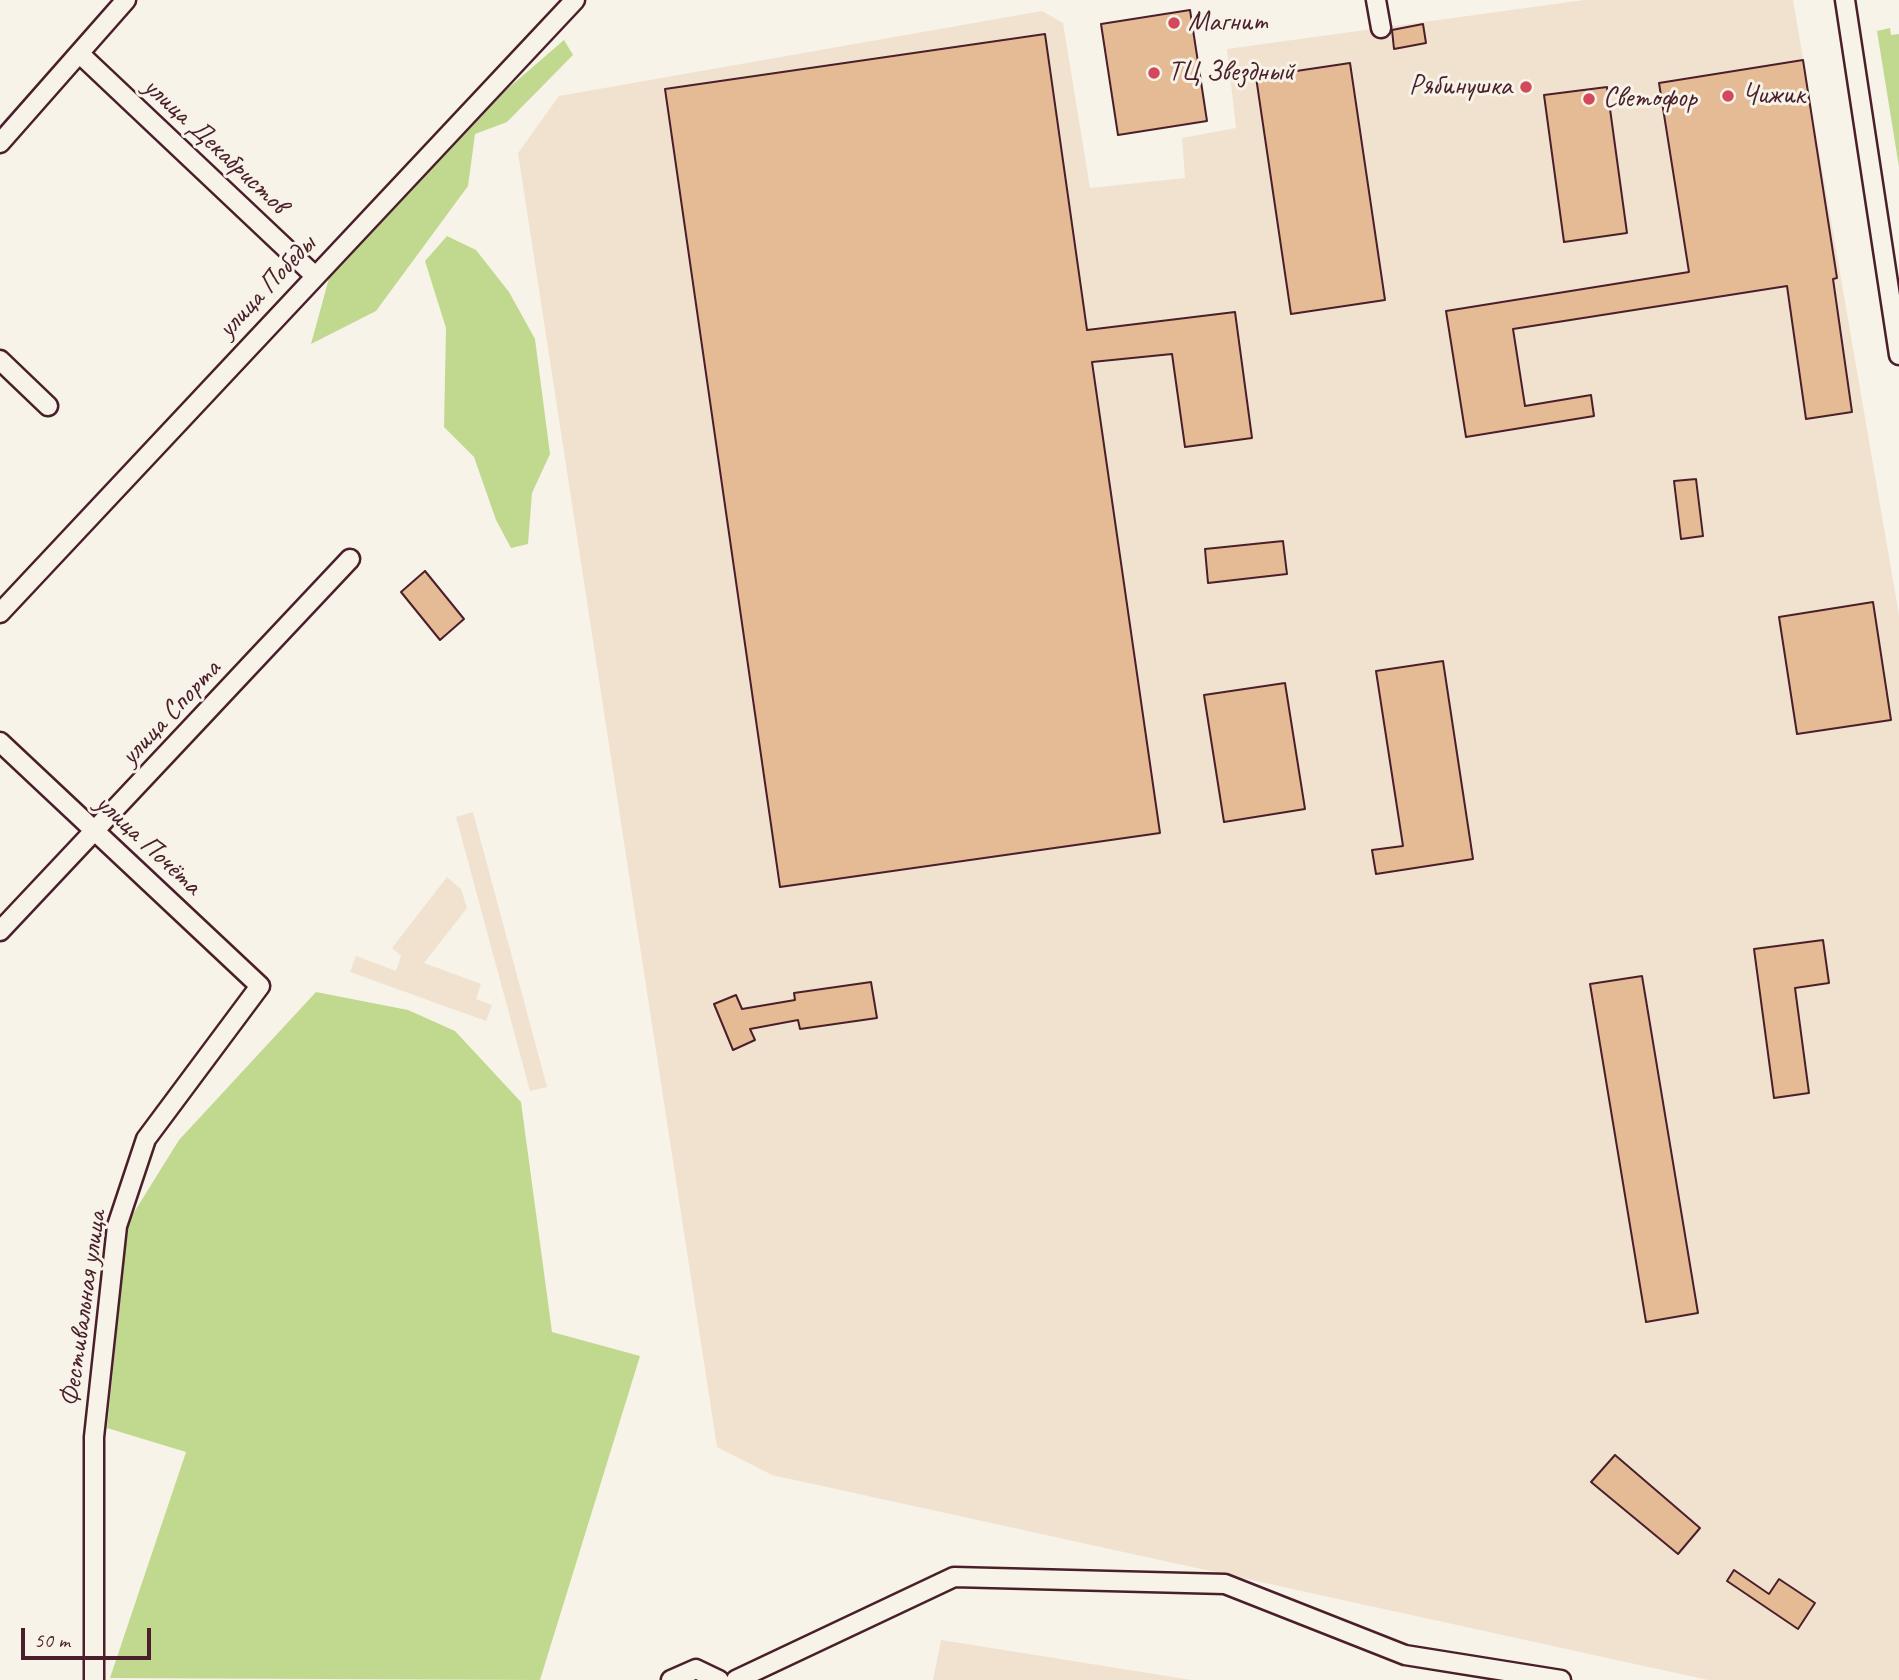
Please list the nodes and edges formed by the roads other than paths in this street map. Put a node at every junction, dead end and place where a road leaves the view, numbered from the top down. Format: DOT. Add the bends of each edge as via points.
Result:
graph roads {
  1 [pos="126,0"];
  2 [pos="575,0"];
  3 [pos="1376,0"];
  4 [pos="1845,0"];
  5 [pos="1381,27"];
  6 [pos="81,55"];
  7 [pos="0,143"];
  8 [pos="314,275"];
  9 [pos="1899,355"];
  10 [pos="0,360"];
  11 [pos="48,406"];
  12 [pos="350,559"];
  13 [pos="0,613"];
  14 [pos="0,742"];
  15 [pos="96,832"];
  16 [pos="0,931"];
  17 [pos="260,986"];
  18 [pos="94,1680"];
  19 [pos="671,1680"];
  20 [pos="719,1680"];
  21 [pos="736,1680"];
  22 [pos="1561,1680"];
  1 -- 6 [label="street"];
  2 -- 8 [label="street, улица Победы"];
  3 -- 5 [label="street"];
  4 -- 9 [label="street"];
  6 -- 7 [label="street"];
  6 -- 8 [label="street, улица Декабристов"];
  8 -- 13 [label="street, улица Победы"];
  10 -- 11 [label="street"];
  12 -- 15 [label="street, улица Спорта"];
  14 -- 15 [label="street, улица Почёта"];
  15 -- 16 [label="street, улица Спорта"];
  15 -- 17 [label="street, улица Почёта"];
  17 -- 18 [label="street, Фестивальная улица" via="146,1139 117,1226 94,1437"];
  19 -- 20 [label="street" via="696,1669"];
  21 -- 22 [label="street" via="954,1577 1225,1584 1405,1655"];
}
